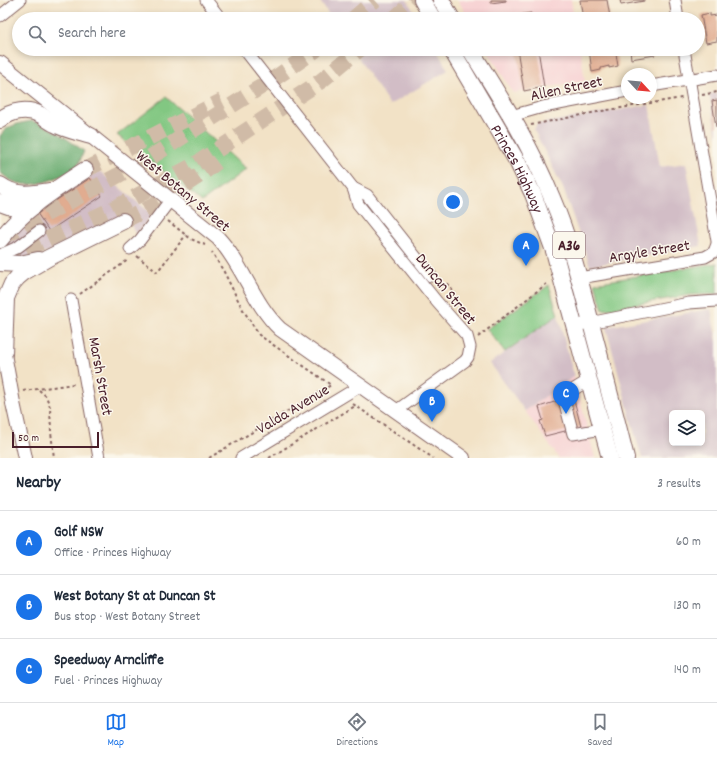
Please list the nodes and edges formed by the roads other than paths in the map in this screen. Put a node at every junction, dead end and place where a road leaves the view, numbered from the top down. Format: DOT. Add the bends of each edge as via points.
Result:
graph roads {
  1 [pos="20,0"];
  2 [pos="206,0"];
  3 [pos="422,0"];
  4 [pos="441,0"];
  5 [pos="675,0"];
  6 [pos="215,12"];
  7 [pos="430,12"];
  8 [pos="448,12"];
  9 [pos="677,12"];
  10 [pos="0,16"];
  11 [pos="249,56"];
  12 [pos="455,56"];
  13 [pos="474,56"];
  14 [pos="685,56"];
  15 [pos="0,63"];
  16 [pos="717,75"];
  17 [pos="690,79"];
  18 [pos="657,85"];
  19 [pos="621,92"];
  20 [pos="511,116"];
  21 [pos="0,120"];
  22 [pos="91,136"];
  23 [pos="86,170"];
  24 [pos="0,185"];
  25 [pos="353,188"];
  26 [pos="55,189"];
  27 [pos="171,199"];
  28 [pos="0,203"];
  29 [pos="34,206"];
  30 [pos="123,221"];
  31 [pos="40,231"];
  32 [pos="0,240"];
  33 [pos="717,242"];
  34 [pos="131,254"];
  35 [pos="0,255"];
  36 [pos="48,258"];
  37 [pos="0,263"];
  38 [pos="430,276"];
  39 [pos="579,278"];
  40 [pos="71,300"];
  41 [pos="717,301"];
  42 [pos="591,322"];
  43 [pos="574,326"];
  44 [pos="0,336"];
  45 [pos="4,354"];
  46 [pos="589,380"];
  47 [pos="360,386"];
  48 [pos="396,411"];
  49 [pos="602,429"];
  50 [pos="25,458"];
  51 [pos="99,458"];
  52 [pos="241,458"];
  53 [pos="463,458"];
  54 [pos="610,458"];
  55 [pos="626,458"];
  1 -- 10 [label="street"];
  2 -- 6 [label="street"];
  3 -- 7 [label="highway"];
  4 -- 8 [label="highway"];
  5 -- 9 [label="street"];
  11 -- 25 [label="street, Duncan Street"];
  12 -- 43 [label="highway, Princes Highway / A36" via="518,163 533,194 554,251"];
  13 -- 20 [label="highway, Princes Highway / A36"];
  14 -- 17 [label="street, Argyle Street"];
  15 -- 22 [label="main road, West Botany Street"];
  16 -- 17 [label="street"];
  17 -- 18 [label="street"];
  17 -- 33 [label="street, Argyle Street"];
  19 -- 20 [label="street, Allen Street" via="543,107"];
  20 -- 39 [label="highway, Princes Highway / A36" via="552,197"];
  21 -- 22 [label="highway" via="14,112 28,111 43,116 54,124"];
  22 -- 27 [label="main road, West Botany Street"];
  23 -- 26 [label="highway"];
  24 -- 26 [label="highway" via="10,191 30,195"];
  25 -- 38 [label="street, Duncan Street" via="367,195"];
  25 -- 48 [label="street, Duncan Street" via="358,204 470,342 470,353 464,361"];
  26 -- 29 [label="highway"];
  27 -- 34 [label="street"];
  27 -- 47 [label="main road, West Botany Street" via="228,249 262,309 280,329"];
  28 -- 29 [label="highway" via="14,208"];
  29 -- 32 [label="highway" via="17,220"];
  30 -- 36 [label="highway"];
  31 -- 35 [label="street"];
  33 -- 39 [label="street, Argyle Street" via="714,252 705,257"];
  36 -- 37 [label="highway" via="20,264"];
  36 -- 45 [label="highway" via="18,277 9,290 6,298"];
  39 -- 42 [label="highway, Princes Highway / A36"];
  40 -- 51 [label="street, Marsh Street"];
  41 -- 42 [label="street" via="689,303"];
  42 -- 43 [label="street"];
  42 -- 55 [label="highway, Princes Highway / A36"];
  43 -- 46 [label="highway, Princes Highway / A36"];
  44 -- 45 [label="main road"];
  45 -- 50 [label="main road, bridge"];
  46 -- 49 [label="highway, Princes Highway / A36"];
  46 -- 49 [label="street" via="563,396 572,434"];
  47 -- 48 [label="main road, West Botany Street"];
  47 -- 52 [label="street, Valda Avenue"];
  48 -- 53 [label="main road, West Botany Street"];
  49 -- 54 [label="highway, Princes Highway / A36"];
}
